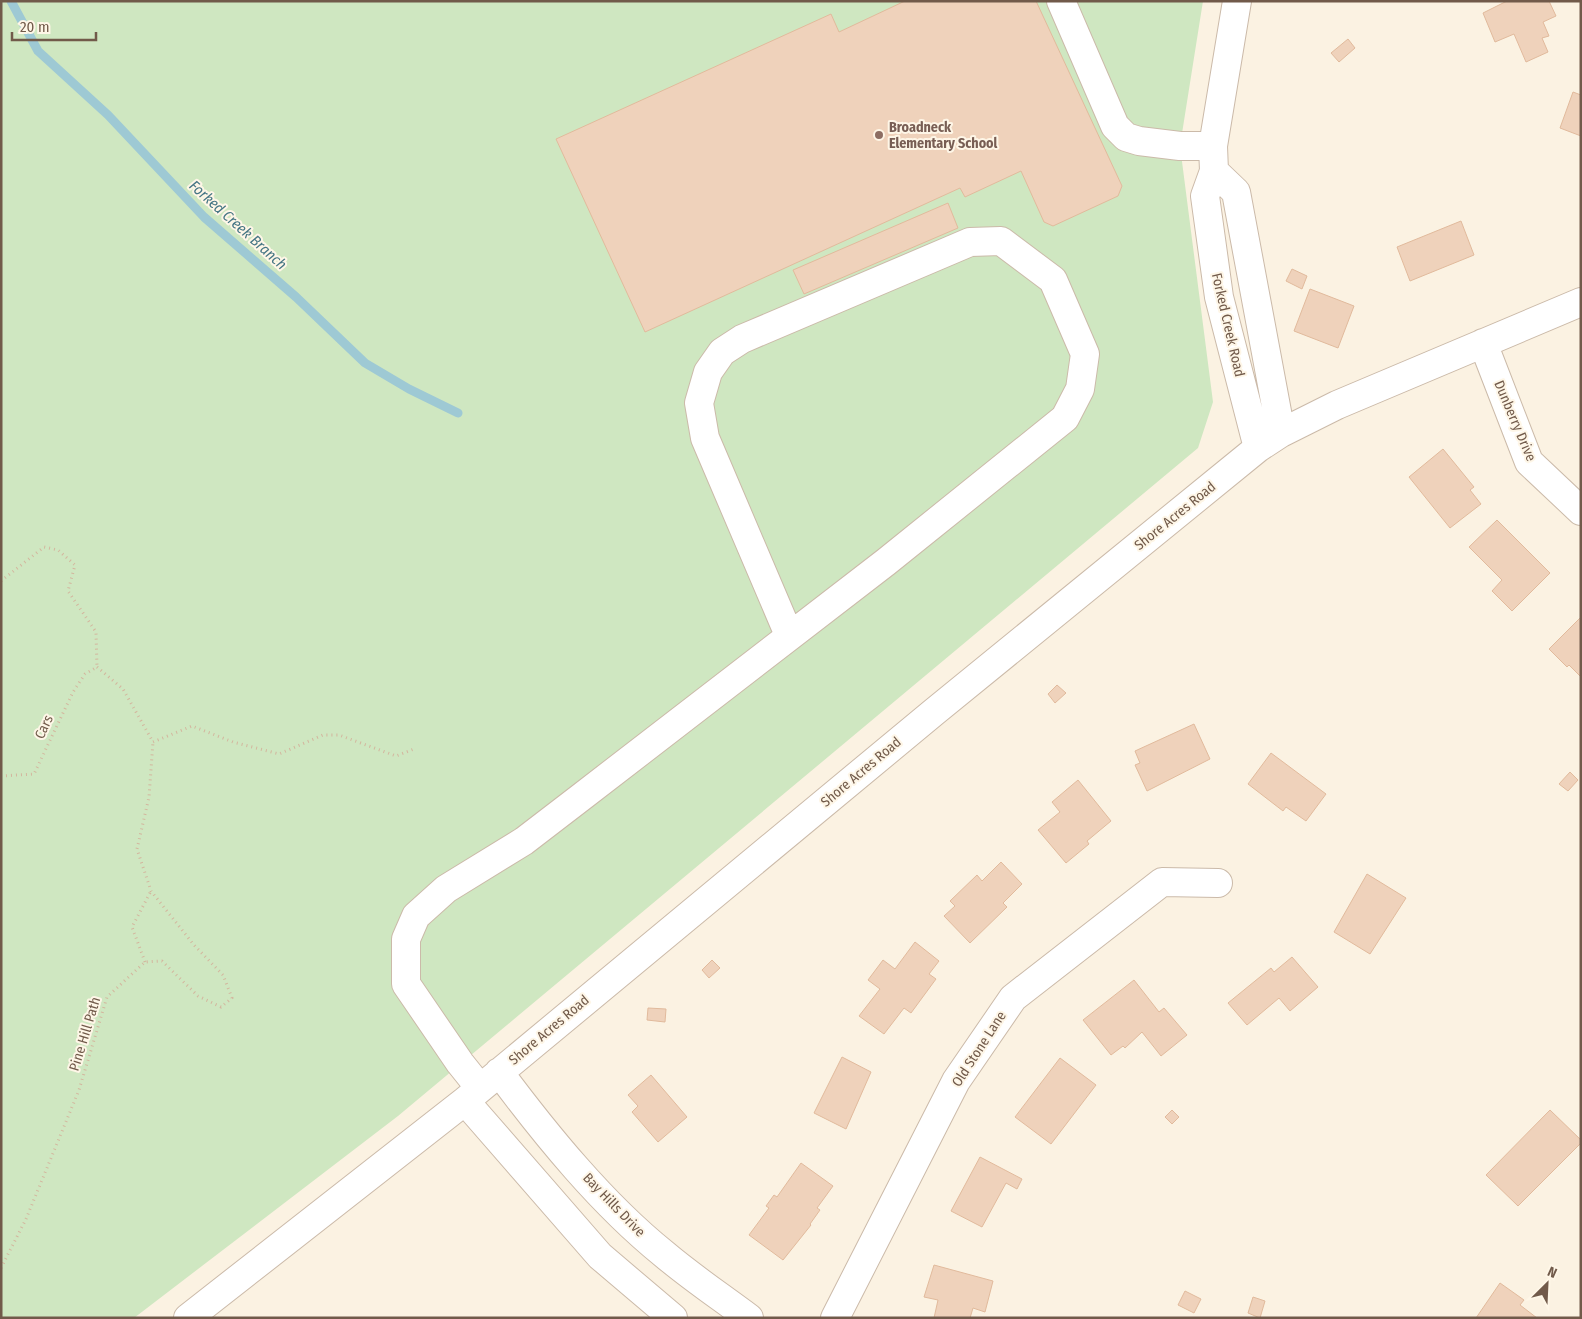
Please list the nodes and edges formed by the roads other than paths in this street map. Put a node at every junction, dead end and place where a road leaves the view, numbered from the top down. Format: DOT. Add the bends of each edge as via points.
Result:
graph roads {
  1 [pos="1061,1"];
  2 [pos="1237,1"];
  3 [pos="1213,159"];
  4 [pos="1581,302"];
  5 [pos="1483,343"];
  6 [pos="1281,433"];
  7 [pos="1258,448"];
  8 [pos="1581,512"];
  9 [pos="789,635"];
  10 [pos="1218,883"];
  11 [pos="482,1087"];
  12 [pos="188,1318"];
  13 [pos="673,1318"];
  14 [pos="749,1318"];
  15 [pos="835,1318"];
  1 -- 3 [label="street" via="1115,126 1126,137 1180,146"];
  2 -- 3 [label="street, Forked Creek Road"];
  3 -- 6 [label="street" via="1236,192"];
  3 -- 7 [label="street, Forked Creek Road" via="1205,196 1219,297"];
  4 -- 5 [label="street, Shore Acres Road"];
  5 -- 6 [label="street, Shore Acres Road" via="1337,405"];
  5 -- 8 [label="street, Dunberry Drive" via="1529,462"];
  6 -- 7 [label="street, Shore Acres Road"];
  7 -- 11 [label="street, Shore Acres Road"];
  9 -- 9 [label="street" via="886,562 1065,418 1080,389 1086,354 1054,280 1001,241 970,242 742,338 722,352 708,372 699,403 705,438"];
  9 -- 11 [label="street" via="524,841 446,889 416,916 406,939 406,984 445,1042"];
  10 -- 15 [label="street, Old Stone Lane" via="1162,882 1013,998 956,1081"];
  11 -- 12 [label="street, Shore Acres Road"];
  11 -- 13 [label="street" via="600,1256"];
  11 -- 14 [label="street, Bay Hills Drive" via="552,1138 611,1206 663,1254"];
}
